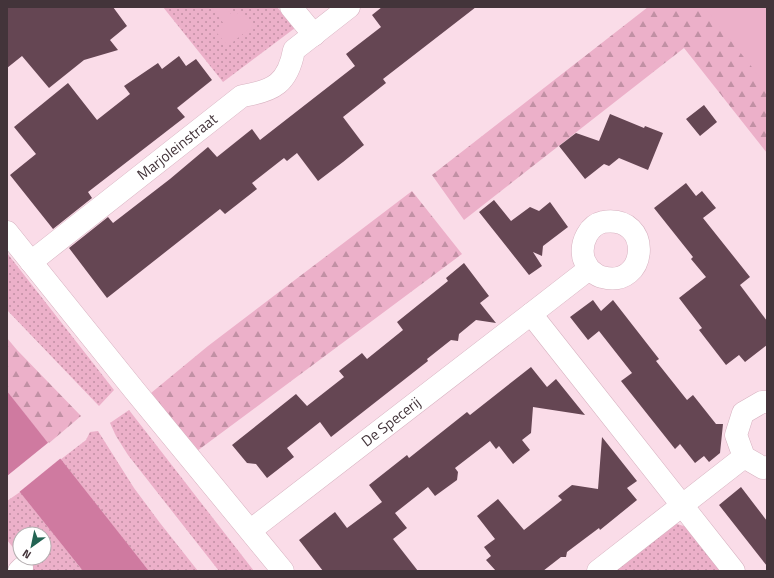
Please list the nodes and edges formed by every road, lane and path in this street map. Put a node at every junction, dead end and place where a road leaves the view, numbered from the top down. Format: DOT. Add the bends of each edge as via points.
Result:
graph roads {
  1 [pos="291,7"];
  2 [pos="349,7"];
  3 [pos="314,34"];
  4 [pos="7,232"];
  5 [pos="31,262"];
  6 [pos="589,269"];
  7 [pos="531,314"];
  8 [pos="767,402"];
  9 [pos="744,457"];
  10 [pos="767,467"];
  11 [pos="682,505"];
  12 [pos="251,530"];
  13 [pos="283,571"];
  14 [pos="598,571"];
  15 [pos="734,571"];
  1 -- 3 [label="street"];
  2 -- 3 [label="street, Marjoleinstraat"];
  3 -- 5 [label="street, Marjoleinstraat" via="294,50 287,74 277,84 265,91 242,96"];
  4 -- 5 [label="street"];
  5 -- 12 [label="street"];
  6 -- 7 [label="street, De Specerij"];
  7 -- 11 [label="street"];
  7 -- 12 [label="street, De Specerij"];
  8 -- 9 [label="street" via="762,402 743,413 736,435"];
  9 -- 10 [label="street" via="763,468"];
  9 -- 11 [label="street"];
  11 -- 14 [label="street"];
  11 -- 15 [label="street"];
  12 -- 13 [label="street"];
}
